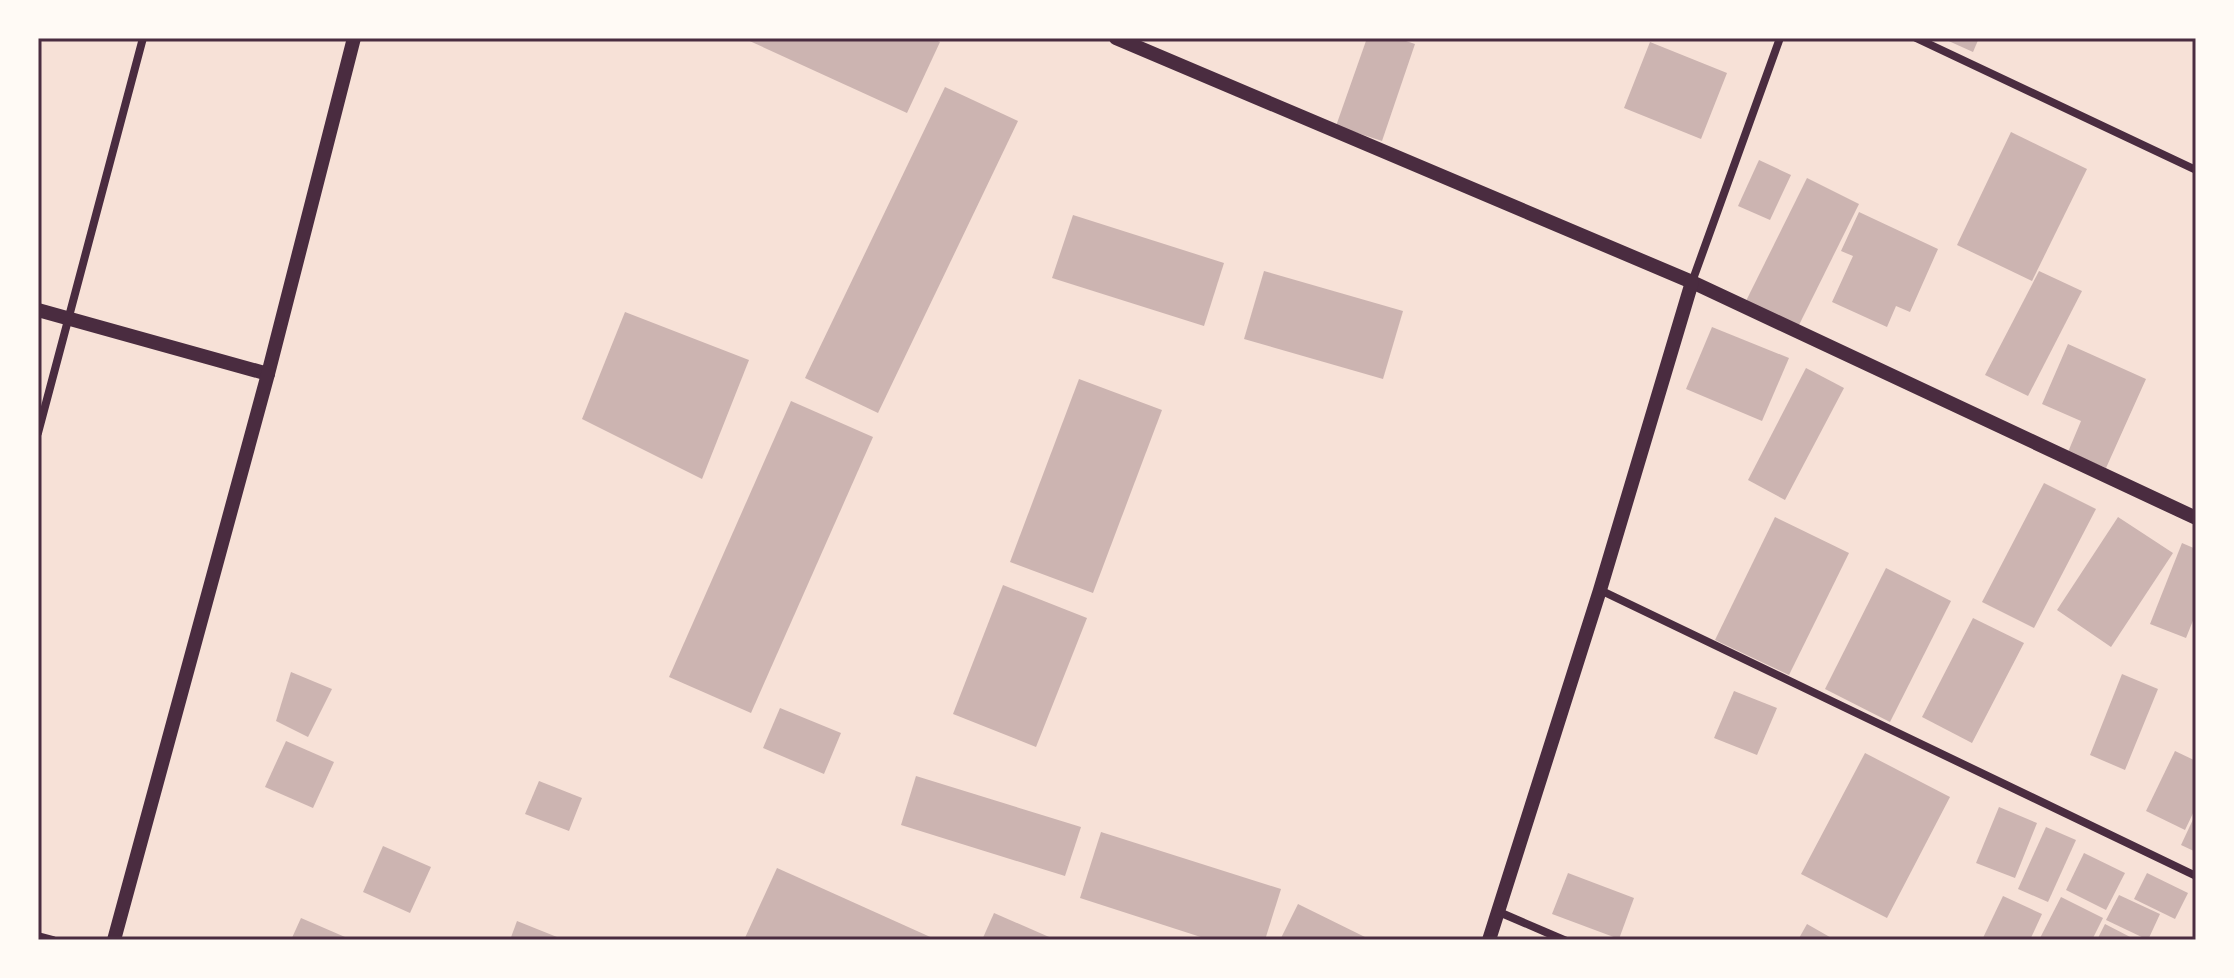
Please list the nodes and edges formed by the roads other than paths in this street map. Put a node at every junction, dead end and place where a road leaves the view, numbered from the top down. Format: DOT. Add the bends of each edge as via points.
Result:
graph roads {
  1 [pos="143,38"];
  2 [pos="354,38"];
  3 [pos="1116,38"];
  4 [pos="1780,38"];
  5 [pos="1916,38"];
  6 [pos="2196,170"];
  7 [pos="1692,282"];
  8 [pos="38,310"];
  9 [pos="68,319"];
  10 [pos="268,374"];
  11 [pos="38,433"];
  12 [pos="2196,518"];
  13 [pos="1600,590"];
  14 [pos="2196,876"];
  15 [pos="1499,912"];
  16 [pos="38,936"];
  17 [pos="53,940"];
  18 [pos="114,940"];
  19 [pos="1489,940"];
  20 [pos="1564,940"];
  1 -- 9 [label="street"];
  2 -- 10 [label="street"];
  3 -- 7 [label="street"];
  4 -- 7 [label="street"];
  5 -- 6 [label="street"];
  7 -- 12 [label="street"];
  7 -- 13 [label="street"];
  8 -- 9 [label="street"];
  9 -- 10 [label="street"];
  9 -- 11 [label="street"];
  10 -- 18 [label="street"];
  13 -- 14 [label="street"];
  13 -- 15 [label="street"];
  15 -- 19 [label="street"];
  15 -- 20 [label="street"];
  16 -- 17 [label="street"];
}
